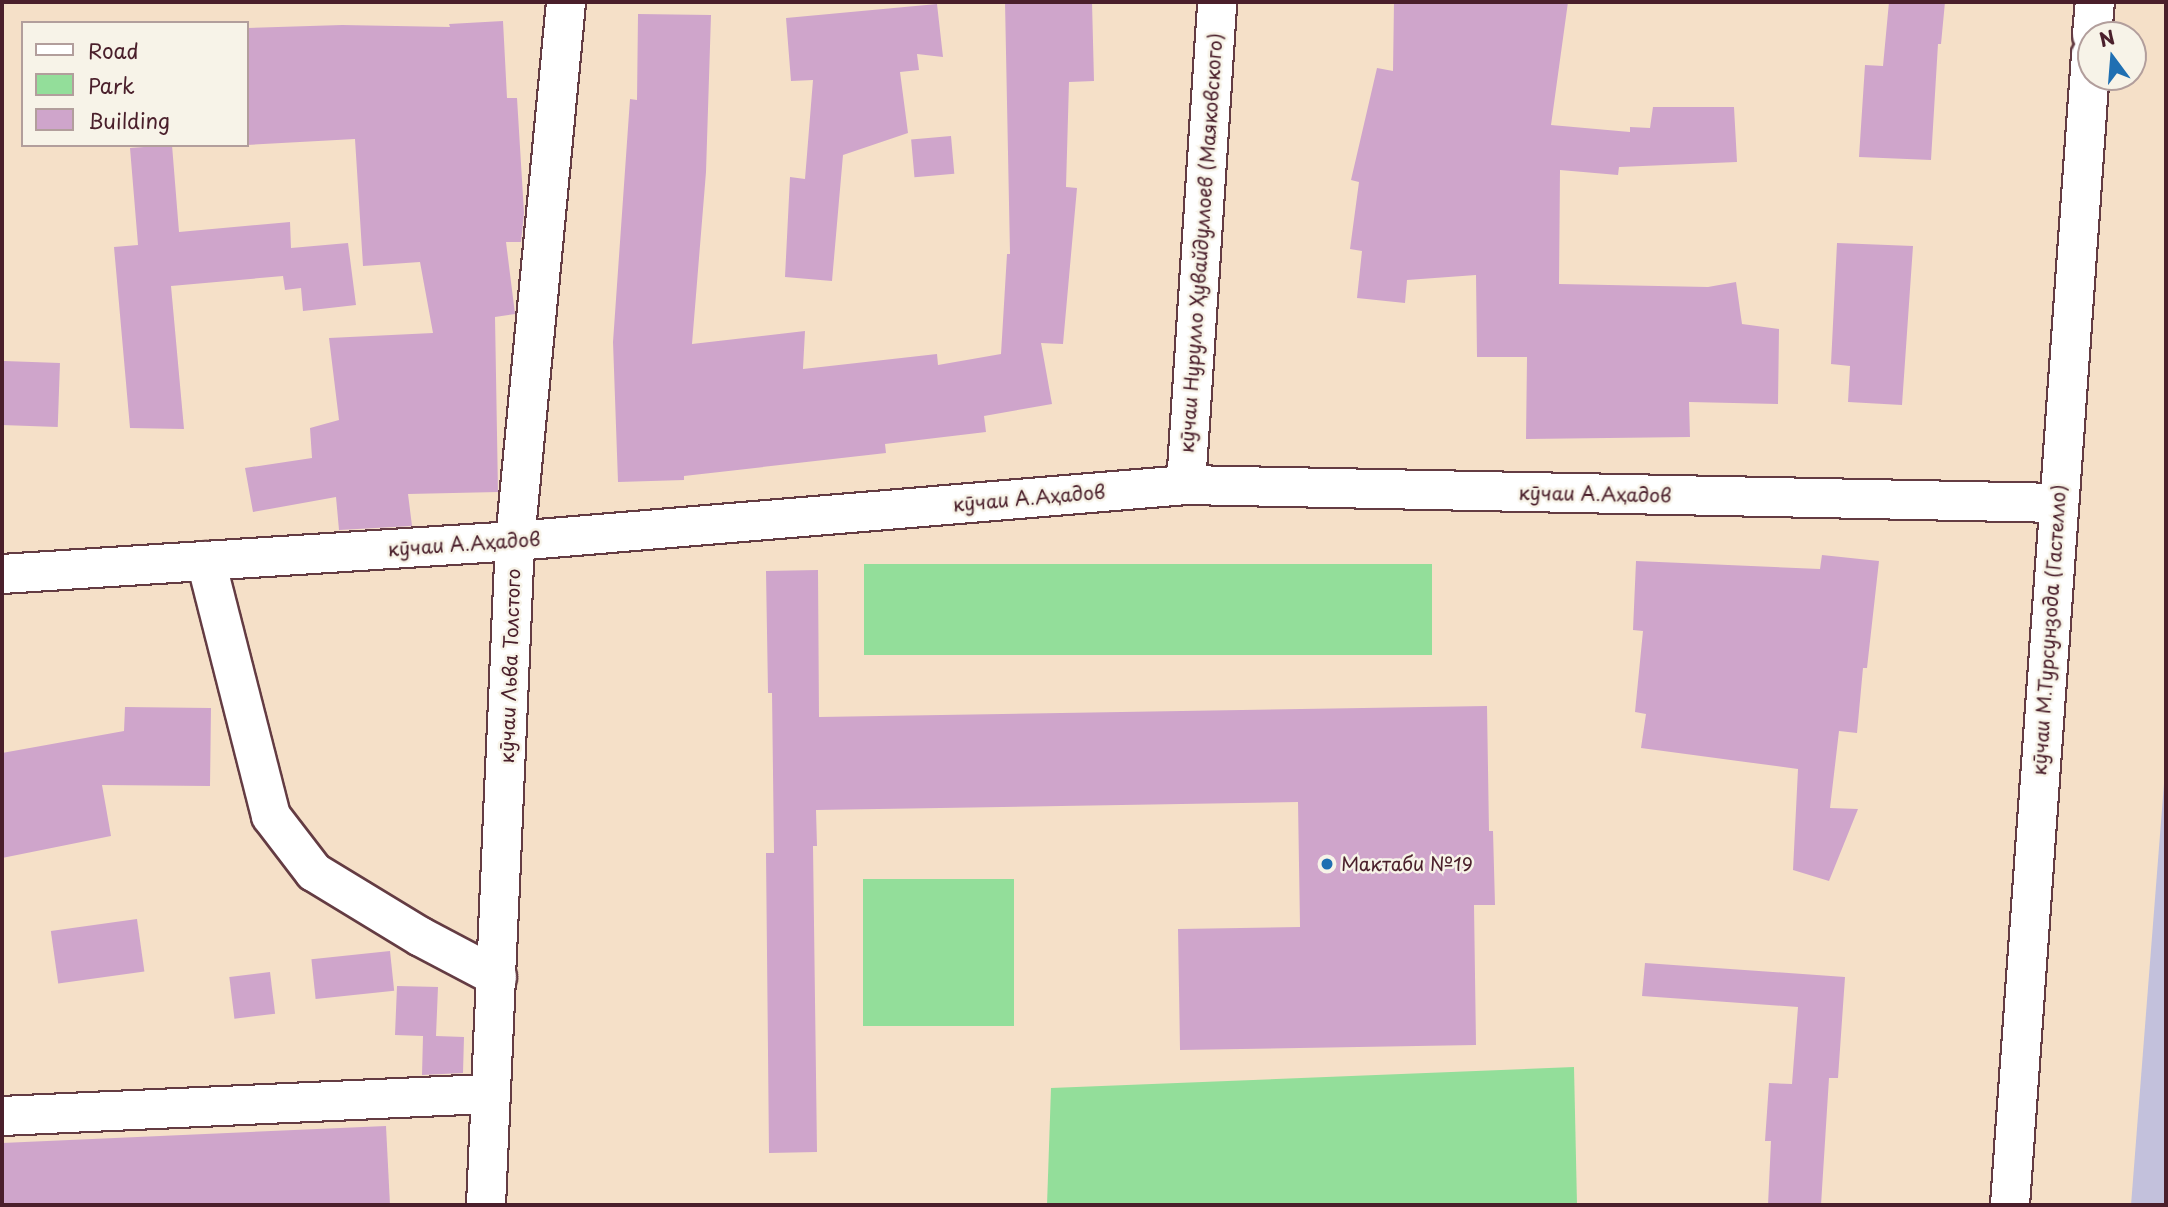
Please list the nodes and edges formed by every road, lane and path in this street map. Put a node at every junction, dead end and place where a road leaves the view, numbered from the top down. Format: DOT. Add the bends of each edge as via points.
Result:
graph roads {
  1 [pos="566,2"];
  2 [pos="1217,2"];
  3 [pos="2095,2"];
  4 [pos="2093,21"];
  5 [pos="2088,91"];
  6 [pos="1186,485"];
  7 [pos="2058,503"];
  8 [pos="515,541"];
  9 [pos="206,561"];
  10 [pos="2,573"];
  11 [pos="497,977"];
  12 [pos="491,1094"];
  13 [pos="2,1116"];
  14 [pos="486,1205"];
  15 [pos="2010,1205"];
  1 -- 8 [label="street, кӯчаи Льва Толстого"];
  2 -- 6 [label="street, кӯчаи Нурулло Ҳувайдуллоев (Маяковского)"];
  3 -- 4 [label="street"];
  5 -- 7 [label="street, кӯчаи М.Турсунзода (Гастелло)"];
  6 -- 7 [label="street, кӯчаи А.Аҳадов"];
  6 -- 8 [label="street, кӯчаи А.Аҳадов"];
  7 -- 15 [label="street, кӯчаи М.Турсунзода (Гастелло)"];
  8 -- 9 [label="street, кӯчаи А.Аҳадов"];
  8 -- 11 [label="street, кӯчаи Льва Толстого"];
  9 -- 10 [label="street, кӯчаи А.Аҳадов"];
  9 -- 11 [label="street" via="271,816 314,872"];
  11 -- 12 [label="street, кӯчаи Льва Толстого"];
  12 -- 13 [label="street"];
  12 -- 14 [label="street, кӯчаи Льва Толстого"];
}
